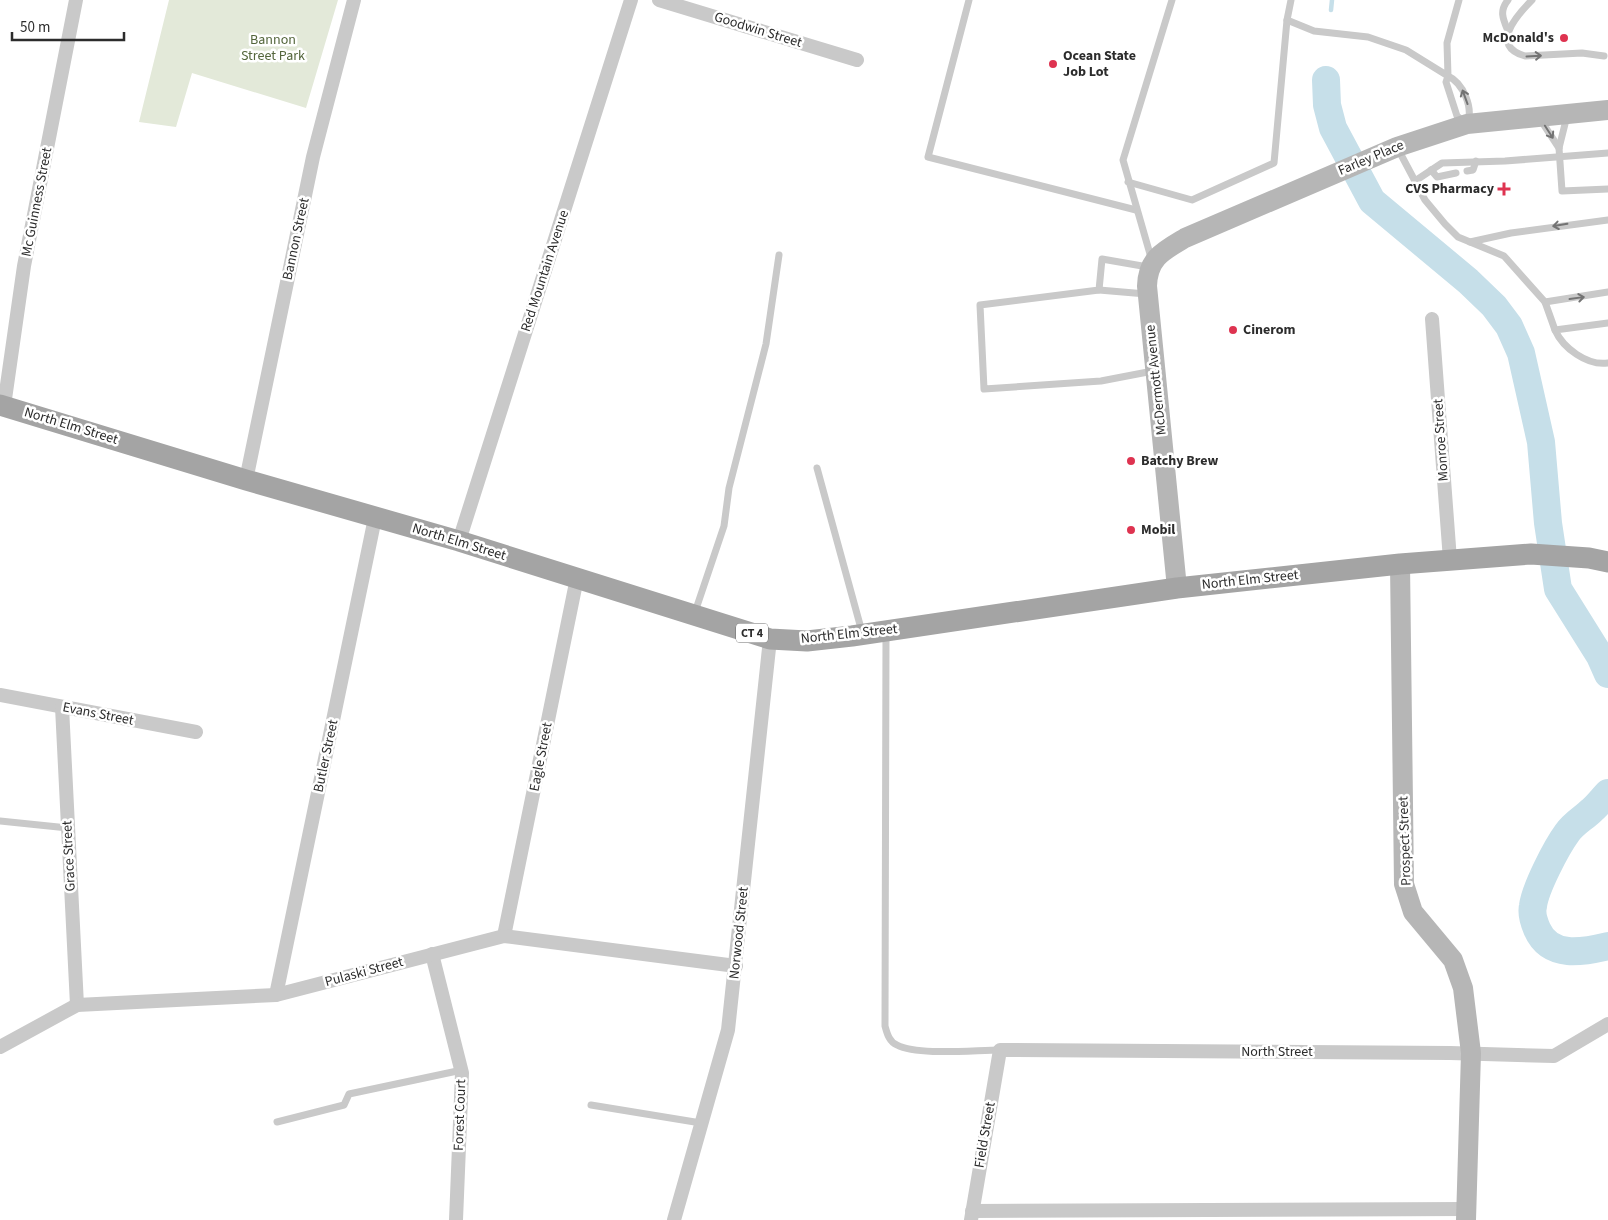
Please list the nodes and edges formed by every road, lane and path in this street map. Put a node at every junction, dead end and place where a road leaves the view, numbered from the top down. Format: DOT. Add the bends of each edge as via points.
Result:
graph roads {
  1 [pos="76,0"];
  2 [pos="354,0"];
  3 [pos="631,0"];
  4 [pos="659,0"];
  5 [pos="969,0"];
  6 [pos="1172,0"];
  7 [pos="1291,0"];
  8 [pos="1459,0"];
  9 [pos="1508,0"];
  10 [pos="1532,0"];
  11 [pos="1287,20"];
  12 [pos="1508,31"];
  13 [pos="1604,56"];
  14 [pos="858,60"];
  15 [pos="1448,76"];
  16 [pos="1608,110"];
  17 [pos="1567,114"];
  18 [pos="1538,116"];
  19 [pos="1467,124"];
  20 [pos="1396,147"];
  21 [pos="1559,148"];
  22 [pos="1608,153"];
  23 [pos="1560,157"];
  24 [pos="1476,161"];
  25 [pos="1431,170"];
  26 [pos="1467,171"];
  27 [pos="1456,173"];
  28 [pos="1415,181"];
  29 [pos="1128,182"];
  30 [pos="1608,189"];
  31 [pos="1136,210"];
  32 [pos="1608,220"];
  33 [pos="1469,242"];
  34 [pos="779,256"];
  35 [pos="1151,265"];
  36 [pos="1099,290"];
  37 [pos="1608,292"];
  38 [pos="1148,294"];
  39 [pos="1546,302"];
  40 [pos="1432,319"];
  41 [pos="1608,323"];
  42 [pos="1555,330"];
  43 [pos="1608,363"];
  44 [pos="1155,370"];
  45 [pos="2,405"];
  46 [pos="817,468"];
  47 [pos="246,480"];
  48 [pos="375,518"];
  49 [pos="459,541"];
  50 [pos="1450,560"];
  51 [pos="1598,560"];
  52 [pos="1400,564"];
  53 [pos="577,578"];
  54 [pos="1177,588"];
  55 [pos="694,615"];
  56 [pos="886,630"];
  57 [pos="862,634"];
  58 [pos="770,639"];
  59 [pos="0,696"];
  60 [pos="62,707"];
  61 [pos="196,732"];
  62 [pos="0,821"];
  63 [pos="68,828"];
  64 [pos="504,936"];
  65 [pos="432,954"];
  66 [pos="736,966"];
  67 [pos="276,995"];
  68 [pos="77,1005"];
  69 [pos="1608,1024"];
  70 [pos="0,1047"];
  71 [pos="1000,1050"];
  72 [pos="1471,1053"];
  73 [pos="462,1070"];
  74 [pos="591,1105"];
  75 [pos="277,1122"];
  76 [pos="701,1123"];
  77 [pos="1466,1214"];
  78 [pos="971,1215"];
  79 [pos="456,1220"];
  80 [pos="674,1220"];
  1 -- 45 [label="street, Mc Guinness Street" via="24,266"];
  2 -- 47 [label="street, Bannon Street" via="313,157"];
  3 -- 49 [label="street, Red Mountain Avenue"];
  4 -- 14 [label="street, Goodwin Street"];
  5 -- 31 [label="lane" via="928,157"];
  6 -- 29 [label="lane" via="1123,160"];
  7 -- 11 [label="lane"];
  8 -- 15 [label="lane" via="1447,43"];
  9 -- 12 [label="lane" via="1502,13"];
  10 -- 12 [label="lane" via="1514,18"];
  11 -- 15 [label="lane" via="1314,31 1368,37 1406,50"];
  11 -- 29 [label="lane" via="1274,163 1192,200"];
  12 -- 13 [label="lane, one-way" via="1511,49 1525,56 1582,53"];
  15 -- 19 [label="lane" via="1447,89 1457,116"];
  19 -- 15 [label="lane, one-way" via="1470,111 1460,84"];
  16 -- 17 [label="main road, Farley Place"];
  17 -- 18 [label="main road, Farley Place"];
  17 -- 21 [label="lane"];
  18 -- 19 [label="main road, Farley Place"];
  18 -- 21 [label="lane, one-way"];
  19 -- 20 [label="main road, Farley Place"];
  20 -- 28 [label="lane"];
  20 -- 35 [label="main road, Farley Place" via="1185,238 1167,248"];
  21 -- 23 [label="lane"];
  22 -- 23 [label="lane"];
  23 -- 24 [label="lane"];
  23 -- 30 [label="lane" via="1562,191"];
  24 -- 25 [label="lane" via="1442,163"];
  24 -- 26 [label="lane" via="1473,170"];
  25 -- 27 [label="lane" via="1437,177"];
  25 -- 28 [label="lane"];
  28 -- 33 [label="lane" via="1444,224"];
  29 -- 31 [label="lane"];
  31 -- 35 [label="lane"];
  32 -- 33 [label="lane, one-way"];
  33 -- 39 [label="lane" via="1504,256"];
  34 -- 55 [label="lane" via="766,344 729,488 724,526"];
  35 -- 36 [label="lane" via="1102,259"];
  35 -- 38 [label="main road, McDermott Avenue"];
  36 -- 38 [label="lane"];
  36 -- 44 [label="lane" via="980,305 984,389 1101,381"];
  39 -- 37 [label="lane, one-way"];
  38 -- 44 [label="main road, McDermott Avenue"];
  39 -- 42 [label="lane"];
  40 -- 50 [label="street, Monroe Street"];
  41 -- 42 [label="lane"];
  42 -- 43 [label="lane" via="1571,351"];
  44 -- 54 [label="main road, McDermott Avenue"];
  45 -- 47 [label="main road, North Elm Street / CT 4"];
  46 -- 57 [label="lane"];
  47 -- 48 [label="main road, North Elm Street / CT 4"];
  48 -- 49 [label="main road, North Elm Street / CT 4"];
  48 -- 67 [label="street, Butler Street"];
  49 -- 53 [label="main road, North Elm Street / CT 4"];
  50 -- 51 [label="main road, North Elm Street / CT 4" via="1531,554"];
  50 -- 52 [label="main road, North Elm Street / CT 4"];
  52 -- 54 [label="main road, North Elm Street / CT 4"];
  52 -- 72 [label="main road, Prospect Street" via="1404,884 1413,912 1453,960 1462,988"];
  53 -- 55 [label="main road, North Elm Street / CT 4"];
  53 -- 64 [label="street, Eagle Street"];
  54 -- 56 [label="main road, North Elm Street / CT 4"];
  55 -- 58 [label="main road, North Elm Street / CT 4"];
  56 -- 57 [label="main road, North Elm Street / CT 4"];
  56 -- 71 [label="lane" via="884,1026 896,1045 914,1050"];
  57 -- 58 [label="main road, North Elm Street / CT 4" via="807,641"];
  58 -- 66 [label="street, Norwood Street"];
  59 -- 60 [label="street, Evans Street"];
  60 -- 61 [label="street, Evans Street"];
  60 -- 63 [label="street, Grace Street"];
  62 -- 63 [label="lane"];
  63 -- 68 [label="street, Grace Street"];
  64 -- 65 [label="street, Pulaski Street"];
  64 -- 66 [label="street, Pulaski Street"];
  65 -- 67 [label="street, Pulaski Street"];
  65 -- 73 [label="street, Forest Court"];
  66 -- 76 [label="street, Norwood Street" via="728,1030"];
  67 -- 68 [label="street, Pulaski Street"];
  68 -- 70 [label="street, Pulaski Street"];
  69 -- 72 [label="street, North Street" via="1554,1056"];
  71 -- 72 [label="street, North Street"];
  71 -- 78 [label="street, Field Street"];
  72 -- 77 [label="main road, Prospect Street"];
  73 -- 75 [label="lane" via="349,1094 344,1105"];
  73 -- 79 [label="street, Forest Court"];
  74 -- 76 [label="lane"];
  76 -- 80 [label="street, Norwood Street"];
  77 -- 78 [label="street"];
}
